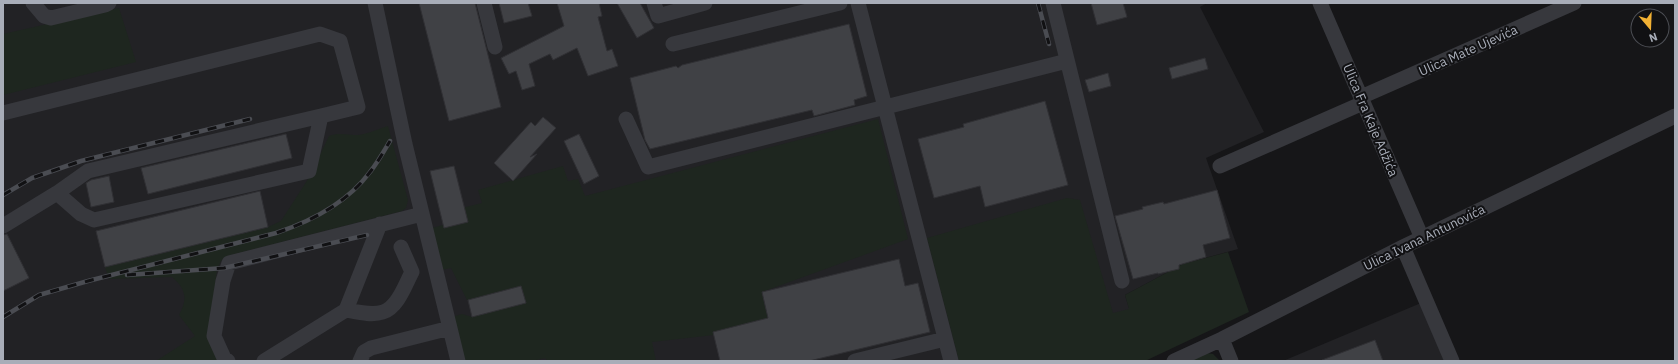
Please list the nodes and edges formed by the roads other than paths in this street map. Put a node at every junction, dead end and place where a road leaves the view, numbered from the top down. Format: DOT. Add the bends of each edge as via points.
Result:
graph roads {
  1 [pos="33,3"];
  2 [pos="109,3"];
  3 [pos="375,3"];
  4 [pos="484,3"];
  5 [pos="654,3"];
  6 [pos="705,3"];
  7 [pos="840,3"];
  8 [pos="858,3"];
  9 [pos="1053,3"];
  10 [pos="1320,3"];
  11 [pos="1574,3"];
  12 [pos="673,44"];
  13 [pos="495,47"];
  14 [pos="1067,61"];
  15 [pos="1362,100"];
  16 [pos="885,106"];
  17 [pos="3,113"];
  18 [pos="321,116"];
  19 [pos="1675,116"];
  20 [pos="626,119"];
  21 [pos="1220,166"];
  22 [pos="57,193"];
  23 [pos="422,214"];
  24 [pos="4,221"];
  25 [pos="380,224"];
  26 [pos="1422,238"];
  27 [pos="402,247"];
  28 [pos="1403,247"];
  29 [pos="1122,281"];
  30 [pos="346,310"];
  31 [pos="450,328"];
  32 [pos="945,339"];
  33 [pos="1222,339"];
  34 [pos="228,361"];
  35 [pos="264,361"];
  36 [pos="360,361"];
  37 [pos="458,361"];
  38 [pos="855,361"];
  39 [pos="951,361"];
  40 [pos="1174,361"];
  41 [pos="1231,361"];
  42 [pos="1452,361"];
  1 -- 2 [label="street" via="44,16 51,18"];
  3 -- 23 [label="street"];
  4 -- 13 [label="street"];
  5 -- 6 [label="street" via="658,16"];
  7 -- 12 [label="street"];
  8 -- 16 [label="street"];
  9 -- 14 [label="street"];
  10 -- 15 [label="street, Ulica Fra Kaje Adžića"];
  11 -- 15 [label="street, Ulica Mate Ujevića"];
  14 -- 16 [label="street"];
  14 -- 29 [label="street"];
  15 -- 21 [label="street, Ulica Mate Ujevića"];
  15 -- 26 [label="street, Ulica Fra Kaje Adžića"];
  16 -- 20 [label="street" via="648,167"];
  16 -- 32 [label="street"];
  17 -- 18 [label="street" via="320,34 340,41 358,107"];
  18 -- 22 [label="street" via="88,170"];
  18 -- 22 [label="street" via="309,170 94,220 81,214"];
  19 -- 26 [label="street, Ulica Ivana Antunovića"];
  22 -- 24 [label="street"];
  23 -- 25 [label="street"];
  23 -- 31 [label="street"];
  25 -- 30 [label="street"];
  25 -- 34 [label="street" via="229,263 223,281 214,336 224,358"];
  26 -- 28 [label="street, Ulica Ivana Antunovića"];
  27 -- 30 [label="street" via="412,272 395,304 384,312"];
  28 -- 33 [label="street, Ulica Ivana Antunovića"];
  28 -- 42 [label="street"];
  30 -- 35 [label="street"];
  31 -- 36 [label="street" via="371,348 364,352"];
  31 -- 37 [label="street"];
  32 -- 38 [label="street"];
  32 -- 39 [label="street"];
  33 -- 40 [label="street, Ulica Ivana Antunovića"];
  33 -- 41 [label="street"];
}
